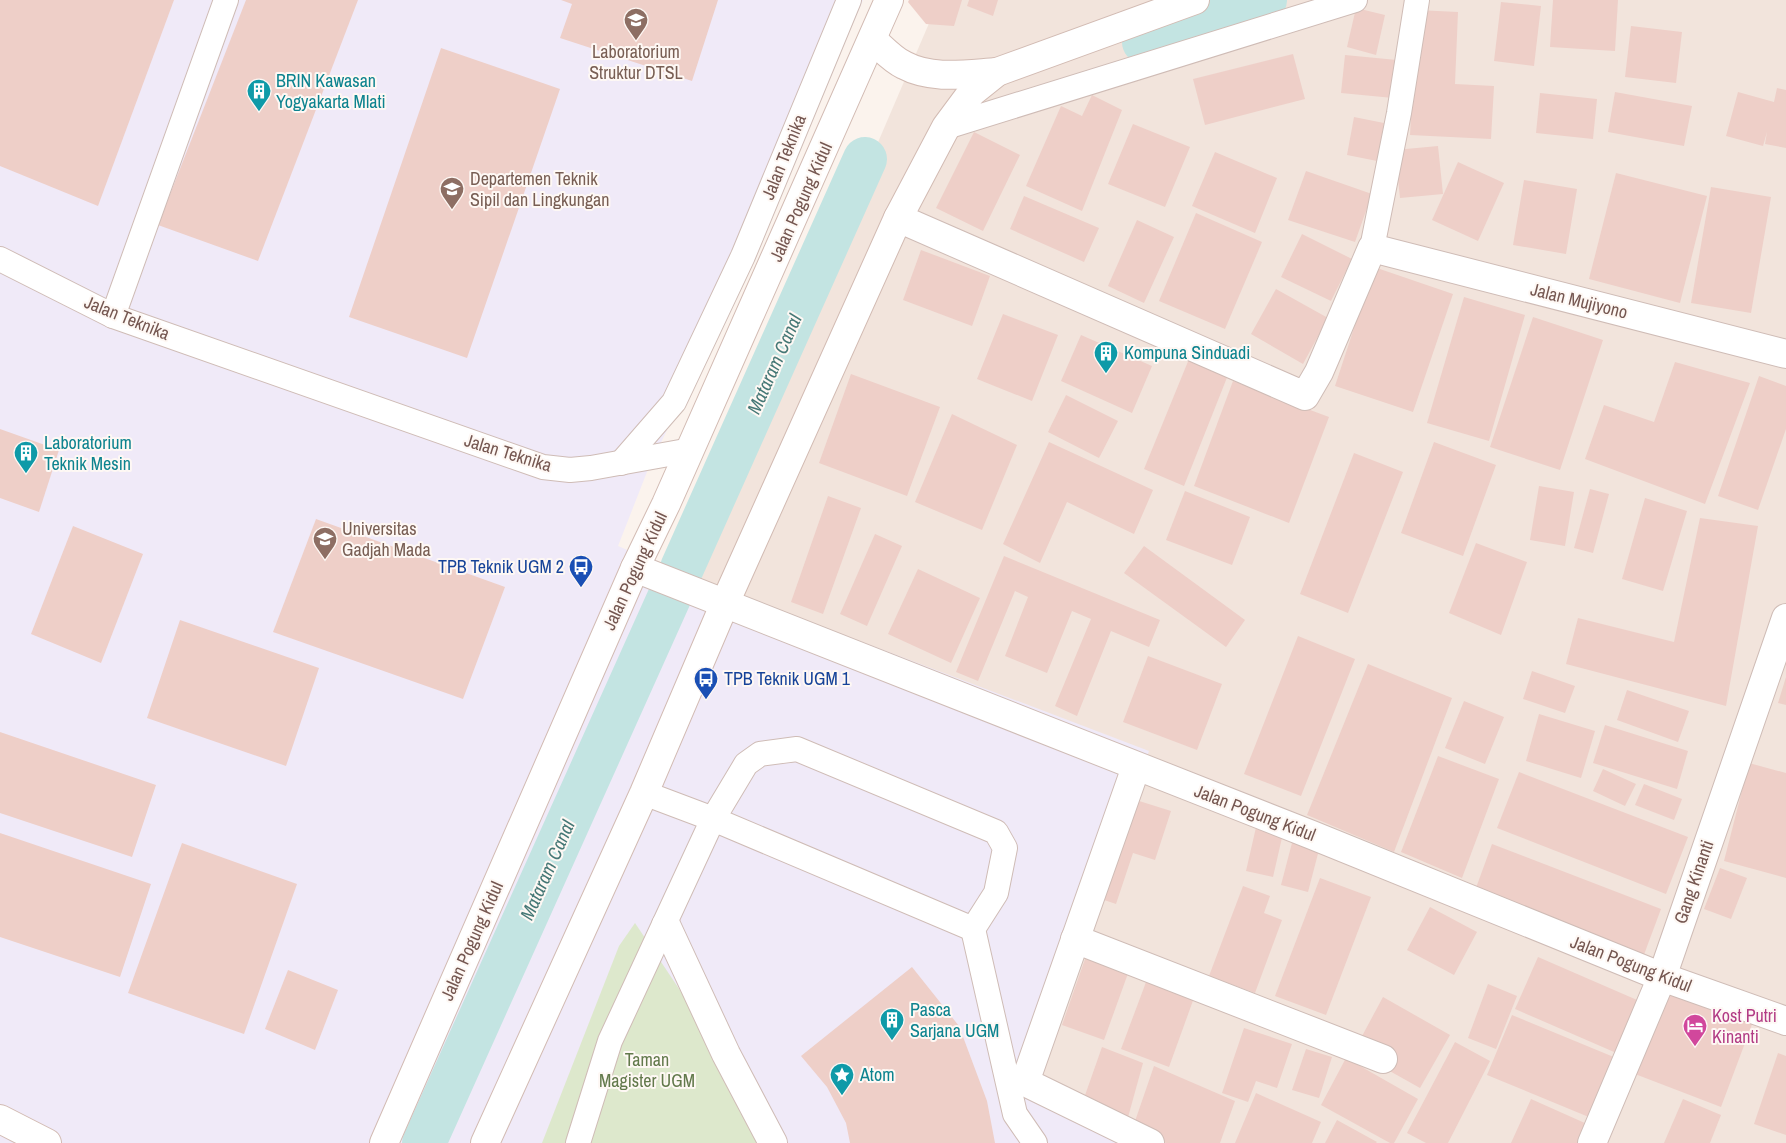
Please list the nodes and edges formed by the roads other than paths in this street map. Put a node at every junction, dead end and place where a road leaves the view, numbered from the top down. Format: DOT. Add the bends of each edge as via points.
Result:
graph roads {
  1 [pos="226,0"];
  2 [pos="849,0"];
  3 [pos="889,0"];
  4 [pos="1195,0"];
  5 [pos="1355,0"];
  6 [pos="1417,0"];
  7 [pos="873,40"];
  8 [pos="997,72"];
  9 [pos="946,127"];
  10 [pos="898,218"];
  11 [pos="1372,248"];
  12 [pos="0,259"];
  13 [pos="113,316"];
  14 [pos="1786,354"];
  15 [pos="691,450"];
  16 [pos="621,463"];
  17 [pos="645,572"];
  18 [pos="722,602"];
  19 [pos="1786,618"];
  20 [pos="1136,767"];
  21 [pos="644,793"];
  22 [pos="714,819"];
  23 [pos="666,925"];
  24 [pos="973,929"];
  25 [pos="1075,939"];
  26 [pos="1662,977"];
  27 [pos="1786,1020"];
  28 [pos="1384,1059"];
  29 [pos="0,1119"];
  30 [pos="47,1143"];
  31 [pos="384,1143"];
  32 [pos="485,1143"];
  33 [pos="578,1143"];
  34 [pos="773,1143"];
  35 [pos="1035,1143"];
  36 [pos="1150,1143"];
  37 [pos="1592,1143"];
  1 -- 13 [label="lane"];
  2 -- 16 [label="lane, Jalan Teknika" via="743,256 674,402"];
  3 -- 7 [label="street, Jalan Pogung Kidul"];
  4 -- 8 [label="street"];
  5 -- 9 [label="lane"];
  6 -- 11 [label="lane"];
  7 -- 8 [label="street" via="902,65 924,73"];
  7 -- 15 [label="street, Jalan Pogung Kidul"];
  8 -- 9 [label="street" via="972,92"];
  9 -- 10 [label="street"];
  10 -- 11 [label="street" via="1305,396 1319,372"];
  10 -- 18 [label="street"];
  11 -- 14 [label="street, Jalan Mujiyono"];
  12 -- 13 [label="lane, Jalan Teknika"];
  13 -- 16 [label="lane, Jalan Teknika" via="543,467 570,470"];
  15 -- 16 [label="lane"];
  15 -- 17 [label="street, Jalan Pogung Kidul"];
  17 -- 18 [label="street, Jalan Pogung Kidul"];
  17 -- 31 [label="street, Jalan Pogung Kidul"];
  18 -- 20 [label="street, Jalan Pogung Kidul"];
  18 -- 21 [label="street"];
  19 -- 26 [label="street, Gang Kinanti"];
  20 -- 25 [label="street"];
  20 -- 26 [label="street, Jalan Pogung Kidul" via="1321,838"];
  21 -- 22 [label="lane"];
  21 -- 32 [label="street"];
  22 -- 23 [label="lane"];
  22 -- 24 [label="lane"];
  22 -- 24 [label="lane" via="746,764 760,754 796,749 996,832 1005,848 996,893"];
  23 -- 33 [label="lane" via="610,1041"];
  23 -- 34 [label="street" via="726,1054"];
  24 -- 35 [label="lane" via="1015,1114"];
  25 -- 28 [label="street"];
  25 -- 36 [label="street" via="1025,1082"];
  26 -- 27 [label="street, Jalan Pogung Kidul"];
  26 -- 37 [label="street, Gang Kinanti"];
  29 -- 30 [label="street"];
}
